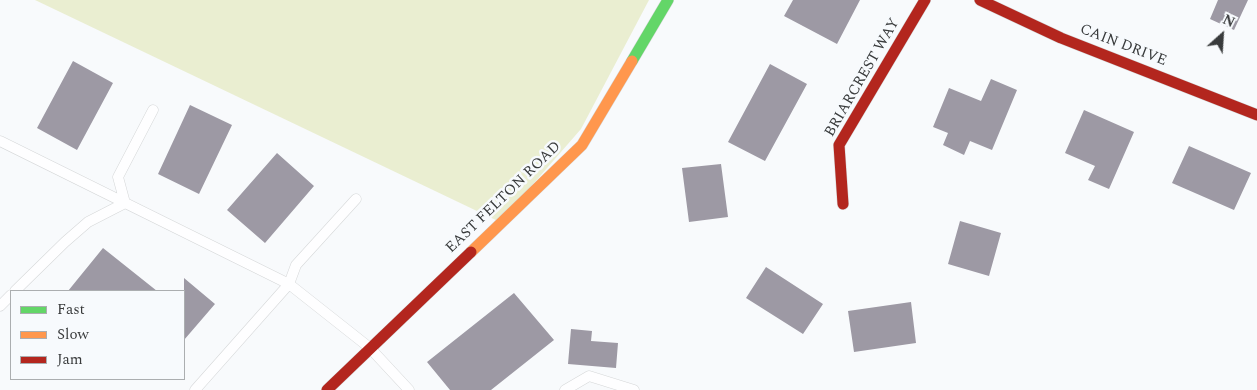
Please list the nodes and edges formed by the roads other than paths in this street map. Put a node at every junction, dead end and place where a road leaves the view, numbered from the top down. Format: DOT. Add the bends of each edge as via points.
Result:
graph roads {
  1 [pos="668,0"];
  2 [pos="925,0"];
  3 [pos="980,0"];
  4 [pos="153,110"];
  5 [pos="1257,115"];
  6 [pos="1,143"];
  7 [pos="356,199"];
  8 [pos="125,202"];
  9 [pos="843,204"];
  10 [pos="290,284"];
  11 [pos="16,290"];
  12 [pos="10,296"];
  13 [pos="0,306"];
  14 [pos="370,348"];
  15 [pos="195,390"];
  16 [pos="327,390"];
  17 [pos="409,390"];
  18 [pos="565,390"];
  19 [pos="634,390"];
  1 -- 14 [label="street, EAST FELTON ROAD" via="582,145"];
  2 -- 9 [label="street, BRIARCREST WAY" via="839,145"];
  3 -- 5 [label="street, CAIN DRIVE" via="1061,38"];
  4 -- 8 [label="lane" via="118,178"];
  6 -- 8 [label="lane"];
  7 -- 10 [label="lane" via="296,265"];
  8 -- 10 [label="lane"];
  8 -- 11 [label="lane" via="88,222"];
  10 -- 14 [label="lane"];
  10 -- 15 [label="lane"];
  12 -- 13 [label="lane"];
  14 -- 16 [label="street, EAST FELTON ROAD"];
  14 -- 17 [label="lane"];
  18 -- 19 [label="lane" via="589,376"];
}
